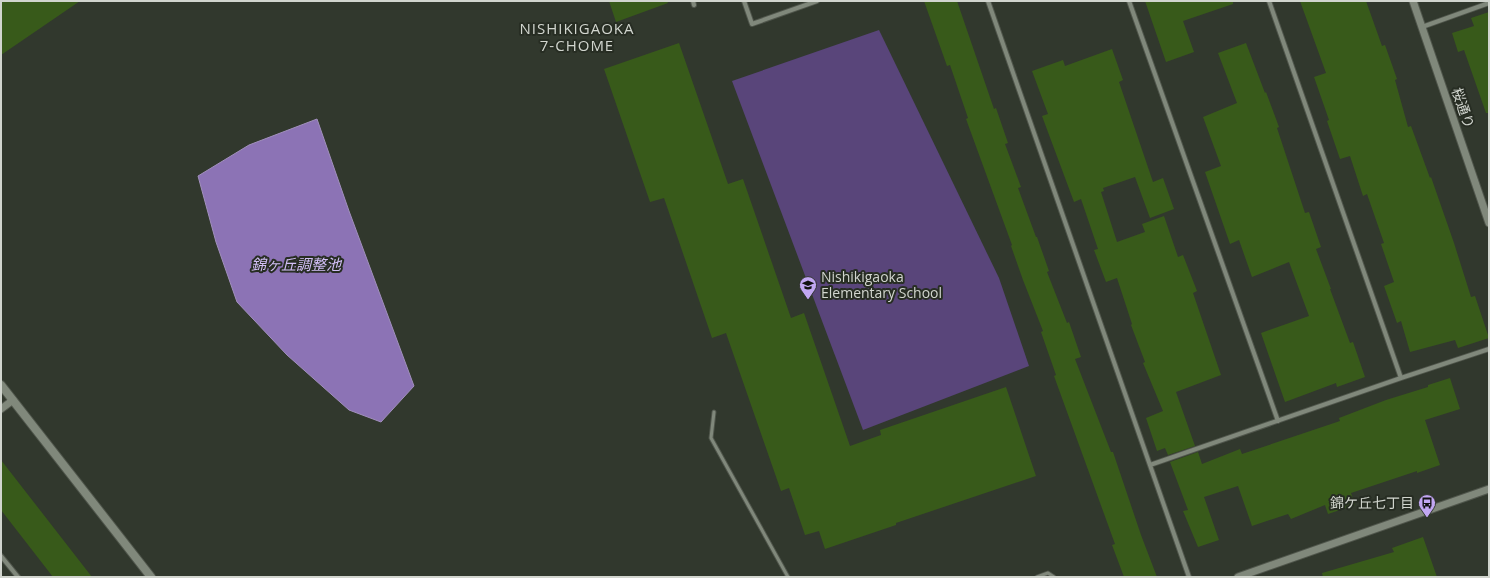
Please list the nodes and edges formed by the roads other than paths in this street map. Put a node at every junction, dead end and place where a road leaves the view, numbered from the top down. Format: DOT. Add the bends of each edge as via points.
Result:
graph roads {
  1 [pos="744,1"];
  2 [pos="817,1"];
  3 [pos="988,1"];
  4 [pos="1129,1"];
  5 [pos="1269,1"];
  6 [pos="1413,1"];
  7 [pos="1489,3"];
  8 [pos="1422,27"];
  9 [pos="1489,223"];
  10 [pos="1489,349"];
  11 [pos="1400,378"];
  12 [pos="1,385"];
  13 [pos="13,400"];
  14 [pos="1,409"];
  15 [pos="714,412"];
  16 [pos="1278,421"];
  17 [pos="1150,465"];
  18 [pos="1489,489"];
  19 [pos="1,556"];
  20 [pos="5,561"];
  21 [pos="1,565"];
  22 [pos="18,577"];
  23 [pos="151,577"];
  24 [pos="788,577"];
  25 [pos="1037,577"];
  26 [pos="1054,577"];
  27 [pos="1189,577"];
  28 [pos="1238,577"];
  1 -- 2 [label="street" via="752,24"];
  3 -- 17 [label="street"];
  4 -- 16 [label="street"];
  5 -- 11 [label="street"];
  6 -- 8 [label="street, 桜通り"];
  7 -- 8 [label="street"];
  8 -- 9 [label="street, 桜通り"];
  10 -- 11 [label="street"];
  11 -- 16 [label="street"];
  12 -- 13 [label="main road"];
  13 -- 14 [label="street"];
  13 -- 23 [label="main road"];
  15 -- 24 [label="lane" via="711,438"];
  16 -- 17 [label="street"];
  17 -- 27 [label="street"];
  18 -- 28 [label="street"];
  19 -- 20 [label="street"];
  20 -- 21 [label="street"];
  20 -- 22 [label="street"];
  25 -- 26 [label="lane" via="1048,572"];
}
